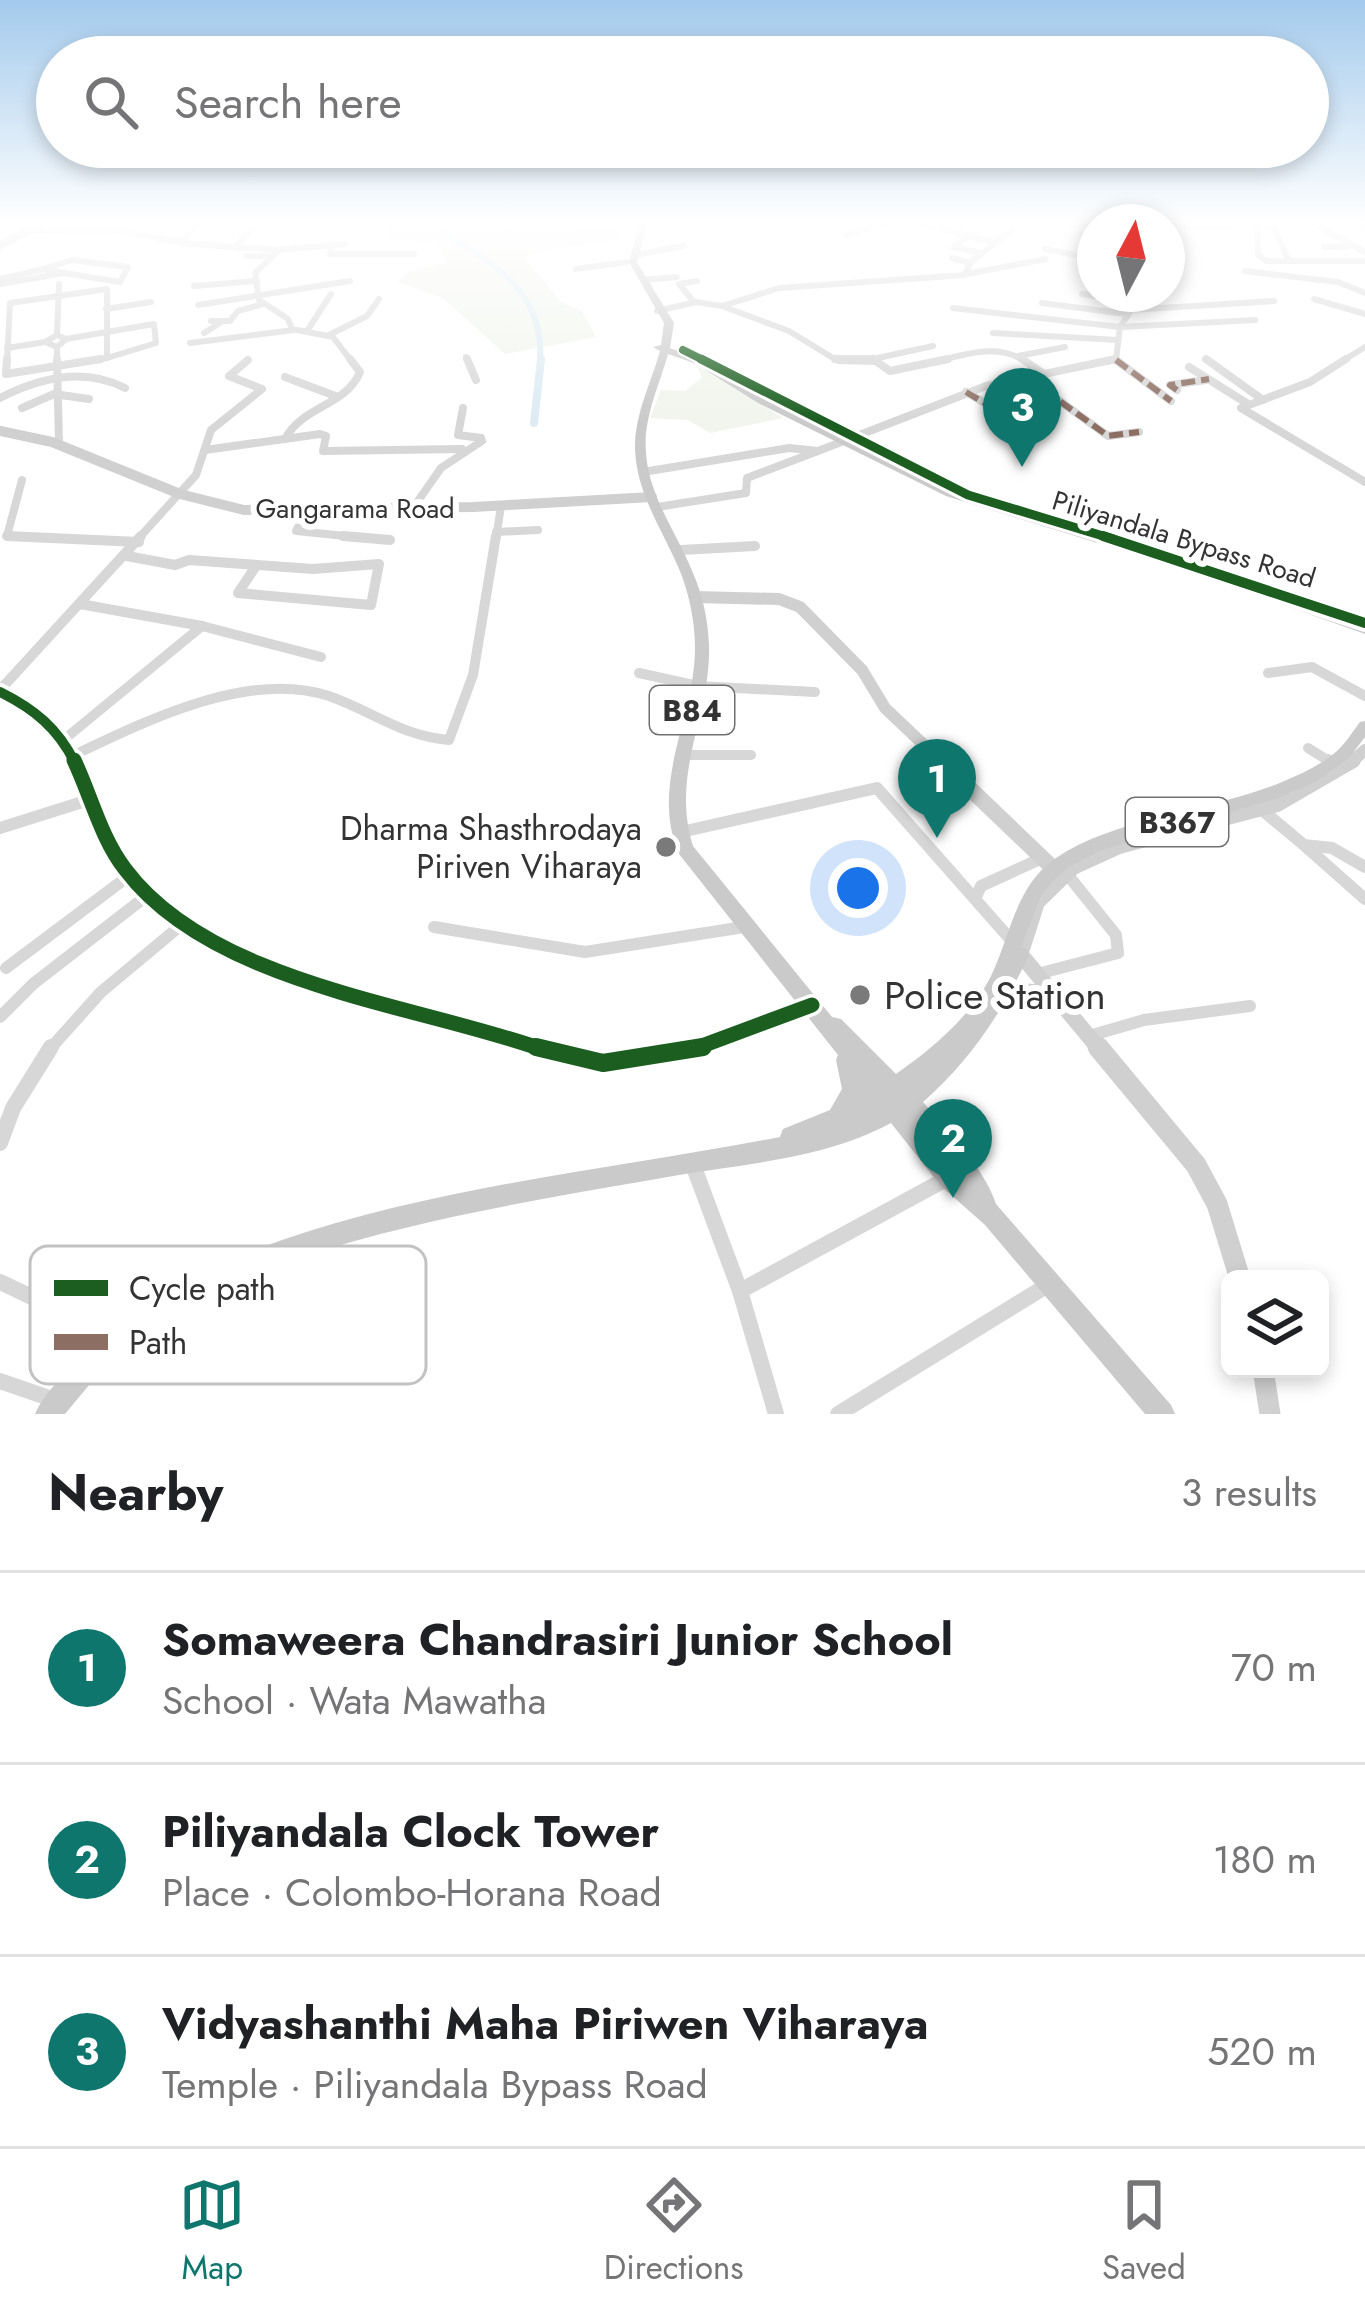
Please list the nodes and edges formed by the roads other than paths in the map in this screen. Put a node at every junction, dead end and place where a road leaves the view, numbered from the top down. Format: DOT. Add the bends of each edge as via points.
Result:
graph roads {
  1 [pos="5,288"];
  2 [pos="60,288"];
  3 [pos="258,288"];
  4 [pos="319,288"];
  5 [pos="647,288"];
  6 [pos="648,288"];
  7 [pos="682,288"];
  8 [pos="779,288"];
  9 [pos="150,289"];
  10 [pos="331,294"];
  11 [pos="1082,294"];
  12 [pos="61,295"];
  13 [pos="1314,298"];
  14 [pos="379,299"];
  15 [pos="260,301"];
  16 [pos="1274,301"];
  17 [pos="152,302"];
  18 [pos="694,302"];
  19 [pos="10,303"];
  20 [pos="1042,303"];
  21 [pos="198,304"];
  22 [pos="1133,305"];
  23 [pos="722,306"];
  24 [pos="953,308"];
  25 [pos="106,309"];
  26 [pos="660,310"];
  27 [pos="1365,314"];
  28 [pos="1255,320"];
  29 [pos="154,324"];
  30 [pos="1120,327"];
  31 [pos="294,330"];
  32 [pos="110,331"];
  33 [pos="307,331"];
  34 [pos="204,333"];
  35 [pos="993,333"];
  36 [pos="329,335"];
  37 [pos="62,337"];
  38 [pos="1118,340"];
  39 [pos="45,342"];
  40 [pos="190,343"];
  41 [pos="933,346"];
  42 [pos="56,347"];
  43 [pos="1065,347"];
  44 [pos="1365,347"];
  45 [pos="8,349"];
  46 [pos="661,349"];
  47 [pos="682,352"];
  48 [pos="1018,356"];
  49 [pos="466,357"];
  50 [pos="107,358"];
  51 [pos="873,359"];
  52 [pos="1206,359"];
  53 [pos="248,360"];
  54 [pos="1116,360"];
  55 [pos="56,366"];
  56 [pos="1190,368"];
  57 [pos="1044,374"];
  58 [pos="285,377"];
  59 [pos="1028,378"];
  60 [pos="55,379"];
  61 [pos="476,380"];
  62 [pos="1209,380"];
  63 [pos="1005,382"];
  64 [pos="125,388"];
  65 [pos="1177,390"];
  66 [pos="966,392"];
  67 [pos="54,394"];
  68 [pos="338,397"];
  69 [pos="0,398"];
  70 [pos="89,399"];
  71 [pos="1262,400"];
  72 [pos="1171,401"];
  73 [pos="1248,404"];
  74 [pos="22,408"];
  75 [pos="463,408"];
  76 [pos="1054,416"];
  77 [pos="1031,430"];
  78 [pos="0,431"];
  79 [pos="1139,432"];
  80 [pos="285,439"];
  81 [pos="845,439"];
  82 [pos="58,444"];
  83 [pos="462,449"];
  84 [pos="205,451"];
  85 [pos="818,451"];
  86 [pos="644,472"];
  87 [pos="22,480"];
  88 [pos="1365,482"];
  89 [pos="180,494"];
  90 [pos="654,502"];
  91 [pos="501,506"];
  92 [pos="412,508"];
  93 [pos="308,510"];
  94 [pos="538,530"];
  95 [pos="496,532"];
  96 [pos="3,539"];
  97 [pos="390,540"];
  98 [pos="139,542"];
  99 [pos="755,546"];
  100 [pos="681,550"];
  101 [pos="127,556"];
  102 [pos="256,566"];
  103 [pos="695,597"];
  104 [pos="80,604"];
  105 [pos="1365,624"];
  106 [pos="202,626"];
  107 [pos="321,657"];
  108 [pos="1268,673"];
  109 [pos="638,674"];
  110 [pos="698,686"];
  111 [pos="0,691"];
  112 [pos="815,692"];
  113 [pos="1365,696"];
  114 [pos="1363,741"];
  115 [pos="61,742"];
  116 [pos="1308,748"];
  117 [pos="682,755"];
  118 [pos="751,755"];
  119 [pos="72,756"];
  120 [pos="1333,764"];
  121 [pos="94,798"];
  122 [pos="1255,804"];
  123 [pos="0,828"];
  124 [pos="678,833"];
  125 [pos="1304,845"];
  126 [pos="1054,867"];
  127 [pos="1365,867"];
  128 [pos="130,875"];
  129 [pos="149,894"];
  130 [pos="975,898"];
  131 [pos="1365,899"];
  132 [pos="186,922"];
  133 [pos="434,927"];
  134 [pos="744,927"];
  135 [pos="1016,948"];
  136 [pos="7,968"];
  137 [pos="1037,974"];
  138 [pos="1054,994"];
  139 [pos="1001,998"];
  140 [pos="1250,1006"];
  141 [pos="815,1008"];
  142 [pos="0,1017"];
  143 [pos="1089,1036"];
  144 [pos="842,1050"];
  145 [pos="896,1099"];
  146 [pos="833,1122"];
  147 [pos="0,1143"];
  148 [pos="731,1156"];
  149 [pos="692,1162"];
  150 [pos="948,1178"];
  151 [pos="993,1216"];
  152 [pos="303,1246"];
  153 [pos="1237,1270"];
  154 [pos="0,1282"];
  155 [pos="1051,1283"];
  156 [pos="740,1291"];
  157 [pos="30,1296"];
  158 [pos="1264,1378"];
  159 [pos="0,1381"];
  160 [pos="75,1384"];
  161 [pos="53,1408"];
  162 [pos="776,1414"];
  163 [pos="838,1414"];
  164 [pos="1162,1414"];
  165 [pos="1270,1414"];
  1 -- 19 [label="street"];
  2 -- 12 [label="street"];
  3 -- 15 [label="street"];
  4 -- 15 [label="street"];
  5 -- 26 [label="main road"];
  6 -- 26 [label="main road"];
  7 -- 18 [label="street"];
  8 -- 23 [label="street"];
  9 -- 17 [label="street"];
  10 -- 33 [label="street"];
  11 -- 22 [label="street"];
  12 -- 19 [label="street"];
  12 -- 25 [label="street" via="106,289"];
  12 -- 37 [label="street"];
  13 -- 27 [label="street"];
  14 -- 36 [label="street" via="367,316"];
  15 -- 21 [label="street"];
  15 -- 31 [label="street"];
  15 -- 34 [label="street"];
  16 -- 22 [label="street"];
  17 -- 25 [label="street"];
  17 -- 29 [label="street"];
  18 -- 23 [label="street"];
  18 -- 26 [label="street"];
  19 -- 45 [label="street"];
  20 -- 22 [label="street"];
  22 -- 30 [label="street"];
  23 -- 51 [label="street" via="838,361"];
  24 -- 30 [label="street"];
  25 -- 32 [label="street"];
  26 -- 46 [label="main road, B84"];
  28 -- 30 [label="street"];
  29 -- 32 [label="street"];
  29 -- 50 [label="street" via="156,346"];
  30 -- 38 [label="street"];
  31 -- 33 [label="street"];
  31 -- 40 [label="street"];
  32 -- 37 [label="street"];
  32 -- 50 [label="street"];
  33 -- 36 [label="street"];
  35 -- 38 [label="street"];
  36 -- 68 [label="street" via="361,375"];
  37 -- 39 [label="street"];
  37 -- 42 [label="street"];
  38 -- 54 [label="street"];
  39 -- 42 [label="street"];
  39 -- 45 [label="street"];
  41 -- 51 [label="street"];
  42 -- 55 [label="street"];
  43 -- 48 [label="street"];
  44 -- 71 [label="street"];
  45 -- 55 [label="street" via="6,374"];
  46 -- 47 [label="main road"];
  46 -- 47 [label="main road"];
  46 -- 86 [label="main road, B84" via="641,429"];
  47 -- 81 [label="main road, Piliyandala Bypass Road"];
  48 -- 51 [label="street" via="991,350 890,371"];
  48 -- 57 [label="street"];
  49 -- 61 [label="street"];
  50 -- 55 [label="street"];
  52 -- 71 [label="street"];
  53 -- 84 [label="street" via="229,376 262,389 211,430"];
  54 -- 57 [label="street"];
  54 -- 72 [label="street"];
  55 -- 60 [label="street"];
  56 -- 62 [label="street"];
  57 -- 59 [label="street"];
  58 -- 68 [label="street"];
  59 -- 63 [label="street"];
  59 -- 79 [label="street" via="1108,436"];
  60 -- 64 [label="street" via="93,377"];
  60 -- 67 [label="street"];
  60 -- 69 [label="street"];
  62 -- 65 [label="street" via="1172,384"];
  62 -- 73 [label="street"];
  63 -- 66 [label="street"];
  63 -- 76 [label="street"];
  66 -- 77 [label="street"];
  66 -- 81 [label="street"];
  67 -- 70 [label="street"];
  67 -- 74 [label="street"];
  67 -- 82 [label="street"];
  68 -- 80 [label="street" via="295,418"];
  71 -- 73 [label="street"];
  73 -- 88 [label="street" via="1241,408"];
  75 -- 83 [label="street" via="458,435 483,439"];
  78 -- 82 [label="street, Gangarama Road"];
  80 -- 83 [label="street" via="320,434 323,451"];
  80 -- 84 [label="street"];
  81 -- 85 [label="street"];
  81 -- 105 [label="main road, Piliyandala Bypass Road" via="968,495 1195,562"];
  81 -- 105 [label="main road, Piliyandala Bypass Road" via="976,504"];
  82 -- 89 [label="street, Gangarama Road"];
  83 -- 92 [label="street" via="422,486"];
  84 -- 89 [label="street"];
  85 -- 86 [label="street" via="789,448"];
  85 -- 90 [label="street" via="747,478 746,493"];
  86 -- 90 [label="main road, B84"];
  87 -- 96 [label="street"];
  89 -- 93 [label="street, Gangarama Road" via="244,510"];
  89 -- 98 [label="street"];
  90 -- 91 [label="street, Gangarama Road"];
  90 -- 100 [label="main road, B84"];
  91 -- 92 [label="street, Gangarama Road"];
  91 -- 95 [label="street"];
  92 -- 93 [label="street, Gangarama Road"];
  93 -- 97 [label="street" via="296,531"];
  94 -- 95 [label="street"];
  95 -- 119 [label="street" via="473,675 449,740 392,732 314,692 273,688 121,733"];
  96 -- 98 [label="street"];
  98 -- 101 [label="street"];
  99 -- 100 [label="street"];
  100 -- 103 [label="main road, B84"];
  101 -- 102 [label="street"];
  101 -- 104 [label="street"];
  102 -- 102 [label="street" via="313,568 379,564 371,605 238,593"];
  103 -- 110 [label="main road, B84"];
  103 -- 126 [label="street" via="800,607 862,670 885,708"];
  104 -- 106 [label="street"];
  104 -- 111 [label="street"];
  106 -- 107 [label="street"];
  106 -- 115 [label="street"];
  108 -- 113 [label="street" via="1312,667"];
  109 -- 110 [label="street"];
  110 -- 112 [label="street"];
  110 -- 117 [label="main road, B84"];
  111 -- 115 [label="street" via="31,707"];
  114 -- 120 [label="main road, B367"];
  114 -- 122 [label="street, B367" via="1331,778"];
  115 -- 119 [label="street"];
  116 -- 120 [label="street"];
  117 -- 118 [label="street"];
  117 -- 124 [label="main road, B84"];
  119 -- 121 [label="street"];
  120 -- 122 [label="main road, B367"];
  121 -- 123 [label="street"];
  121 -- 128 [label="street"];
  122 -- 125 [label="street"];
  122 -- 126 [label="main road, B367" via="1113,838"];
  124 -- 130 [label="street" via="877,788"];
  124 -- 134 [label="main road"];
  125 -- 127 [label="street" via="1332,848"];
  125 -- 131 [label="street"];
  126 -- 130 [label="street" via="981,886"];
  126 -- 135 [label="main road, B367" via="1033,890"];
  126 -- 137 [label="street" via="1116,935 1118,953"];
  128 -- 129 [label="street"];
  128 -- 136 [label="street"];
  129 -- 132 [label="street"];
  129 -- 142 [label="street"];
  130 -- 135 [label="street"];
  132 -- 141 [label="street" via="261,965 580,1061 683,1053"];
  132 -- 147 [label="street" via="40,1057"];
  133 -- 134 [label="street" via="585,952"];
  134 -- 141 [label="main road"];
  135 -- 137 [label="street"];
  135 -- 139 [label="main road, B367"];
  135 -- 145 [label="main road, B367" via="989,997"];
  137 -- 138 [label="street"];
  138 -- 139 [label="street"];
  138 -- 143 [label="street"];
  139 -- 145 [label="main road, B367"];
  140 -- 143 [label="street"];
  141 -- 144 [label="main road"];
  141 -- 145 [label="main road"];
  143 -- 153 [label="street" via="1196,1166"];
  144 -- 145 [label="main road"];
  144 -- 146 [label="main road" via="853,1090"];
  145 -- 146 [label="main road"];
  145 -- 148 [label="main road" via="820,1139"];
  145 -- 150 [label="main road"];
  145 -- 151 [label="main road" via="966,1169"];
  146 -- 148 [label="main road"];
  148 -- 149 [label="main road"];
  149 -- 152 [label="main road" via="515,1188"];
  149 -- 156 [label="street"];
  150 -- 151 [label="main road"];
  150 -- 156 [label="street"];
  151 -- 155 [label="main road"];
  154 -- 157 [label="street"];
  155 -- 163 [label="street"];
  155 -- 164 [label="main road"];
  156 -- 162 [label="street"];
  158 -- 165 [label="street"];
  159 -- 161 [label="street"];
  160 -- 161 [label="main road"];
}
